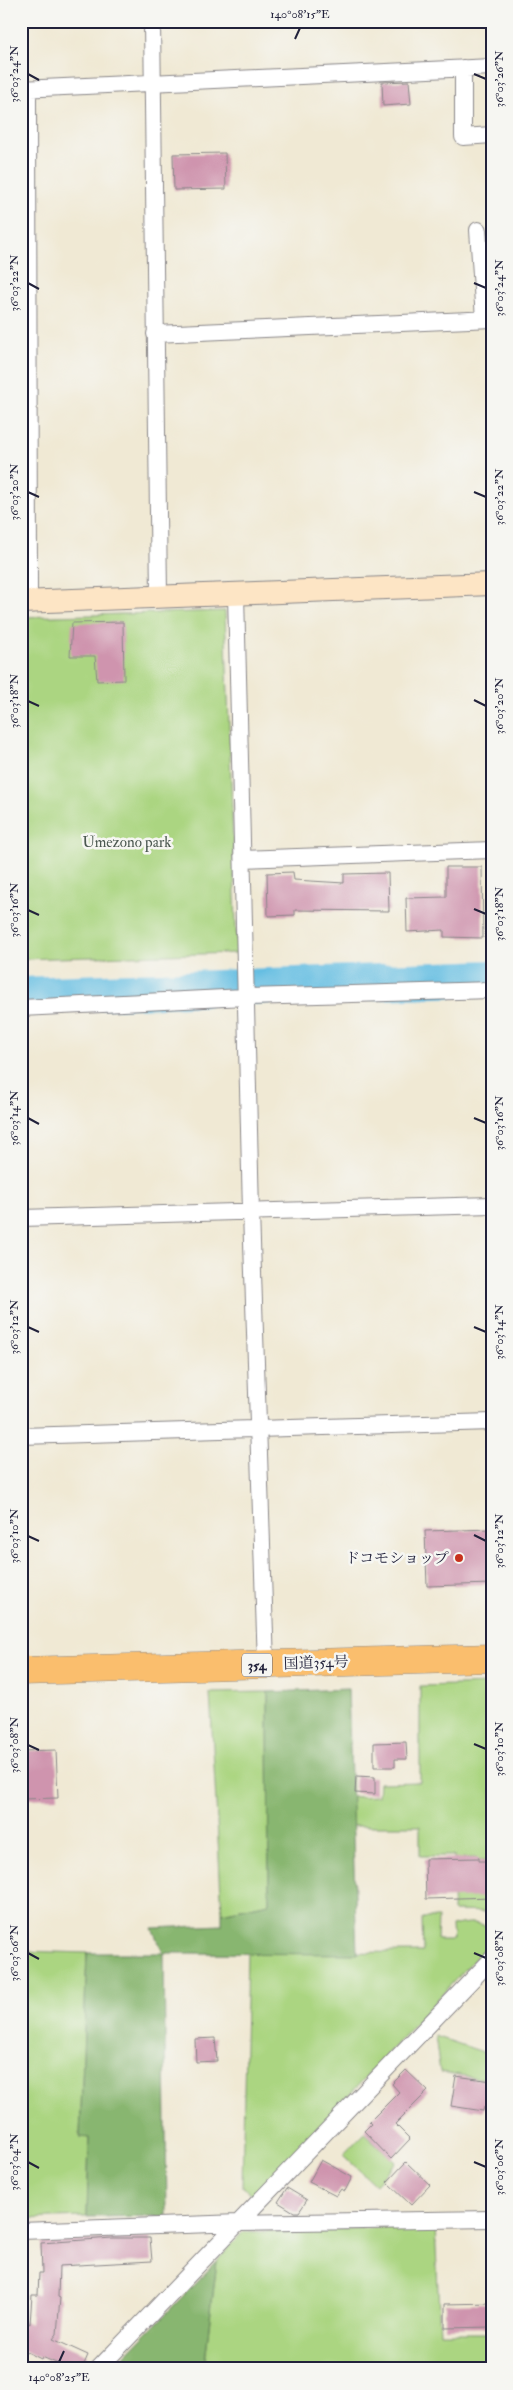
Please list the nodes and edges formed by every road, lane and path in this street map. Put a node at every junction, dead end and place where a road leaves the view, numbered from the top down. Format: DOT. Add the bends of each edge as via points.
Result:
graph roads {
  1 [pos="152,21"];
  2 [pos="492,67"];
  3 [pos="463,68"];
  4 [pos="152,83"];
  5 [pos="25,89"];
  6 [pos="492,135"];
  7 [pos="478,230"];
  8 [pos="488,319"];
  9 [pos="155,334"];
  10 [pos="492,584"];
  11 [pos="236,594"];
  12 [pos="159,596"];
  13 [pos="25,602"];
  14 [pos="492,850"];
  15 [pos="242,859"];
  16 [pos="492,990"];
  17 [pos="245,996"];
  18 [pos="21,1008"];
  19 [pos="492,1205"];
  20 [pos="251,1212"];
  21 [pos="21,1218"];
  22 [pos="492,1422"];
  23 [pos="259,1429"];
  24 [pos="21,1436"];
  25 [pos="492,1658"];
  26 [pos="266,1665"];
  27 [pos="21,1672"];
  28 [pos="492,1959"];
  29 [pos="492,2219"];
  30 [pos="238,2223"];
  31 [pos="21,2231"];
  32 [pos="98,2369"];
  1 -- 4 [label="street"];
  2 -- 3 [label="street"];
  3 -- 4 [label="street"];
  3 -- 6 [label="street" via="463,137"];
  4 -- 5 [label="street"];
  4 -- 9 [label="street"];
  5 -- 13 [label="street"];
  7 -- 8 [label="street"];
  8 -- 9 [label="street"];
  9 -- 12 [label="street"];
  10 -- 11 [label="street"];
  11 -- 12 [label="street"];
  11 -- 15 [label="street"];
  12 -- 13 [label="street"];
  14 -- 15 [label="street"];
  15 -- 17 [label="street"];
  16 -- 17 [label="street"];
  17 -- 18 [label="street"];
  17 -- 20 [label="street"];
  19 -- 20 [label="street"];
  20 -- 21 [label="street"];
  20 -- 23 [label="street"];
  22 -- 23 [label="street"];
  23 -- 24 [label="street"];
  23 -- 26 [label="street"];
  25 -- 26 [label="highway, 国道354号 / 354"];
  26 -- 27 [label="highway, 国道354号 / 354"];
  28 -- 30 [label="street"];
  29 -- 30 [label="street"];
  30 -- 31 [label="street"];
  30 -- 32 [label="street"];
}
